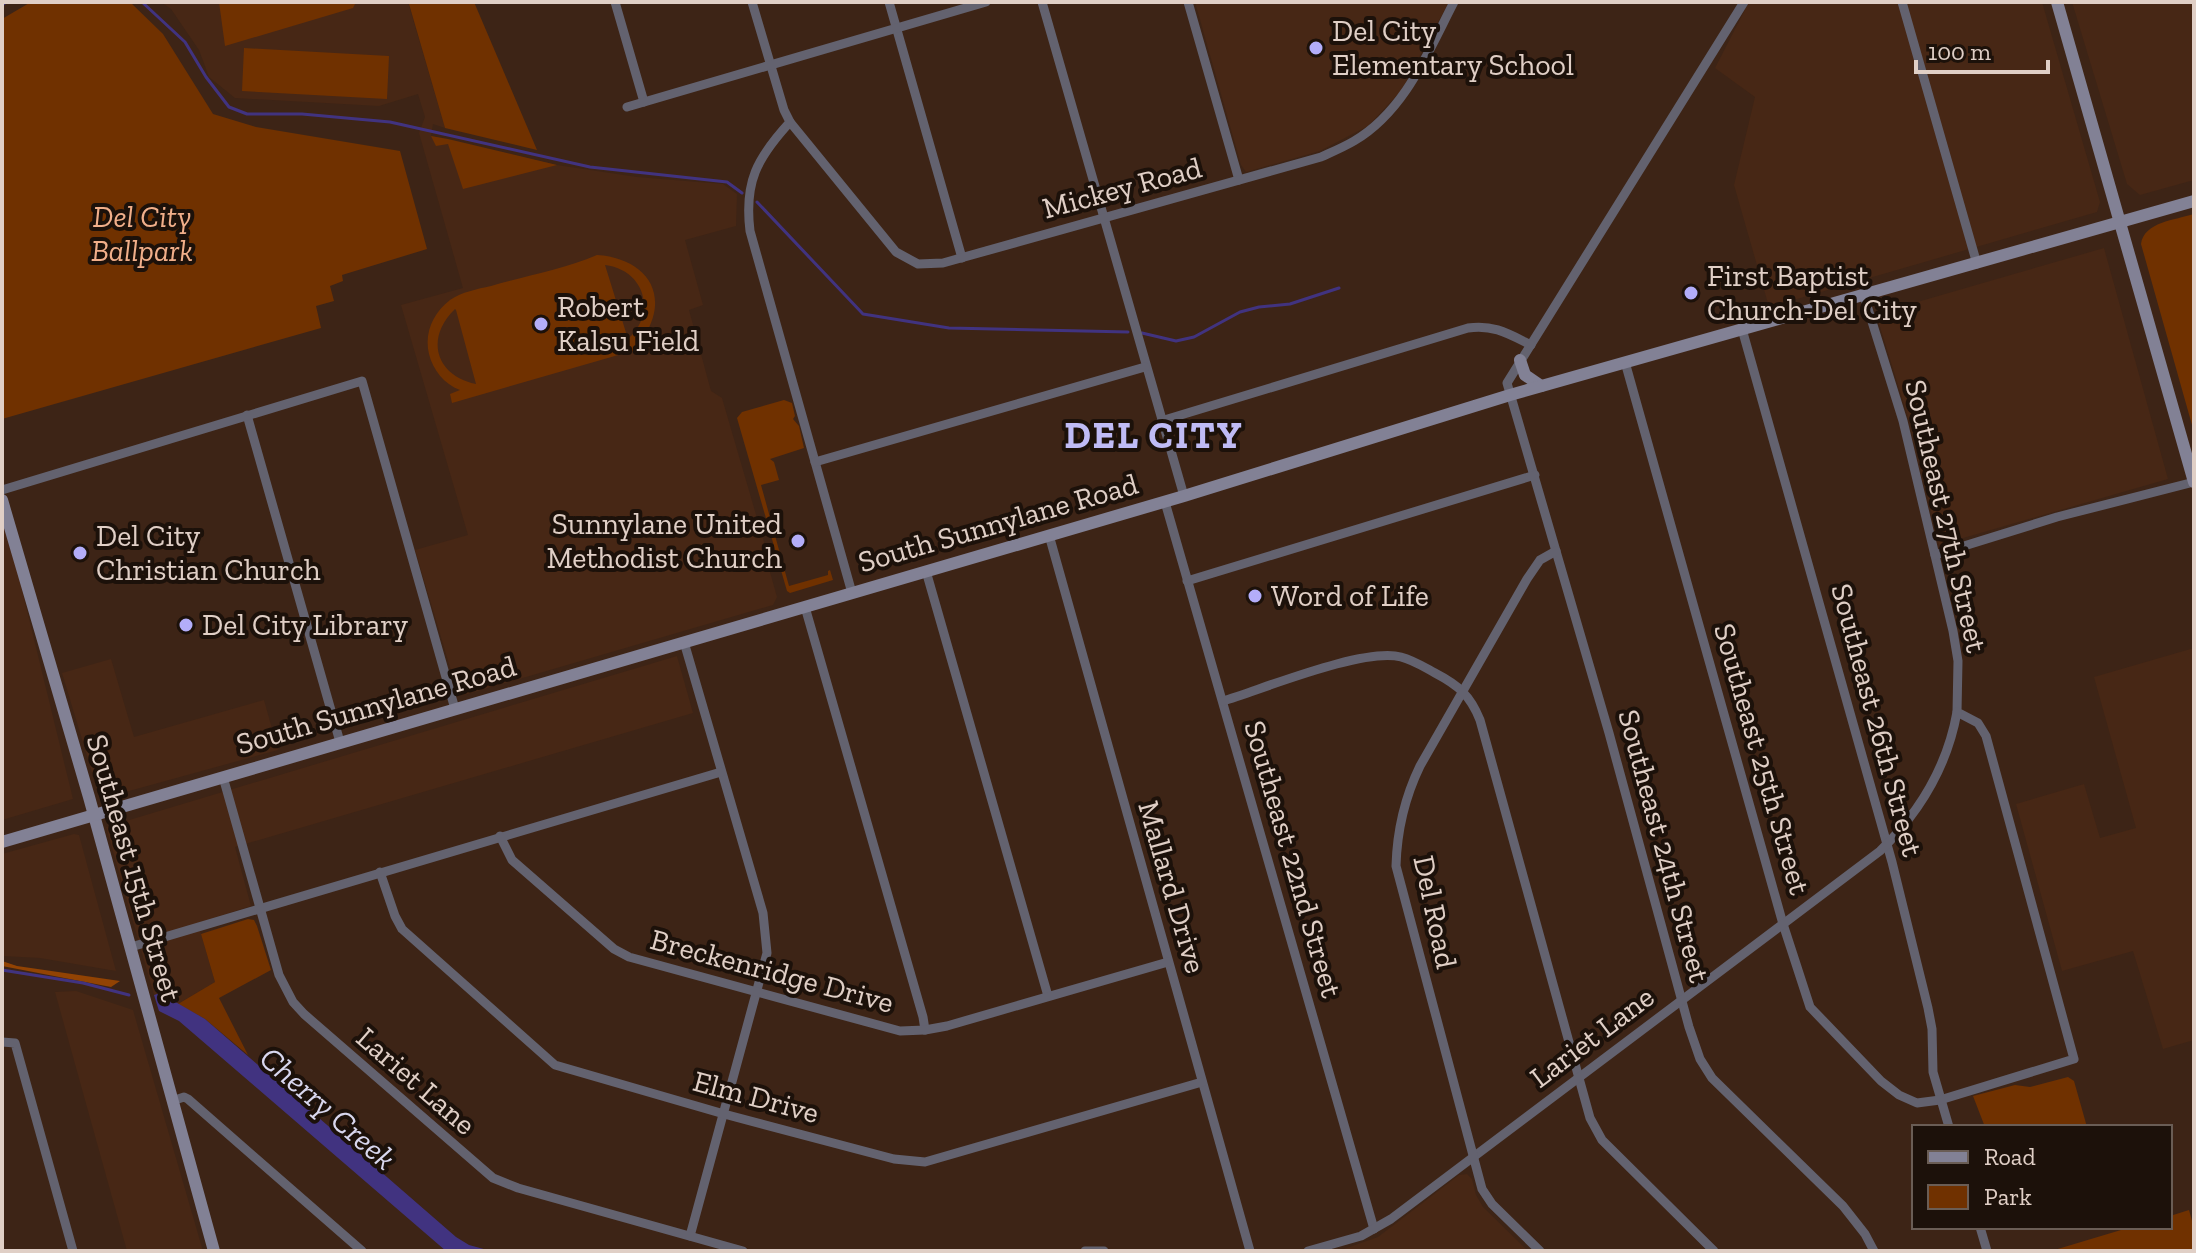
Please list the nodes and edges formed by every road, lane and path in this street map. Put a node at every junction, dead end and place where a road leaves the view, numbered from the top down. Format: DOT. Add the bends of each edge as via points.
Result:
graph roads {
  1 [pos="615,2"];
  2 [pos="752,2"];
  3 [pos="889,2"];
  4 [pos="986,2"];
  5 [pos="1042,2"];
  6 [pos="1188,2"];
  7 [pos="1454,2"];
  8 [pos="1744,2"];
  9 [pos="1902,2"];
  10 [pos="2057,2"];
  11 [pos="897,28"];
  12 [pos="770,65"];
  13 [pos="644,102"];
  14 [pos="627,107"];
  15 [pos="790,122"];
  16 [pos="1239,180"];
  17 [pos="2194,201"];
  18 [pos="1103,218"];
  19 [pos="2120,223"];
  20 [pos="962,258"];
  21 [pos="1977,264"];
  22 [pos="1864,296"];
  23 [pos="1742,329"];
  24 [pos="1531,345"];
  25 [pos="1520,360"];
  26 [pos="1625,362"];
  27 [pos="1145,367"];
  28 [pos="1541,386"];
  29 [pos="1510,395"];
  30 [pos="247,415"];
  31 [pos="1161,421"];
  32 [pos="815,462"];
  33 [pos="1535,475"];
  34 [pos="2194,482"];
  35 [pos="2,490"];
  36 [pos="1184,496"];
  37 [pos="2,500"];
  38 [pos="1165,502"];
  39 [pos="1049,535"];
  40 [pos="1556,551"];
  41 [pos="1935,555"];
  42 [pos="926,571"];
  43 [pos="1187,581"];
  44 [pos="852,593"];
  45 [pos="805,607"];
  46 [pos="684,642"];
  47 [pos="1464,691"];
  48 [pos="1223,701"];
  49 [pos="455,709"];
  50 [pos="1957,712"];
  51 [pos="340,742"];
  52 [pos="721,772"];
  53 [pos="223,777"];
  54 [pos="94,816"];
  55 [pos="500,836"];
  56 [pos="2,842"];
  57 [pos="1887,844"];
  58 [pos="380,872"];
  59 [pos="260,908"];
  60 [pos="1783,924"];
  61 [pos="131,947"];
  62 [pos="1168,962"];
  63 [pos="758,990"];
  64 [pos="1048,996"];
  65 [pos="1681,1001"];
  66 [pos="925,1030"];
  67 [pos="2,1042"];
  68 [pos="1577,1079"];
  69 [pos="1202,1082"];
  70 [pos="1940,1100"];
  71 [pos="172,1101"];
  72 [pos="724,1114"];
  73 [pos="1948,1125"];
  74 [pos="1475,1155"];
  75 [pos="1374,1229"];
  76 [pos="1981,1229"];
  77 [pos="690,1236"];
  78 [pos="358,1249"];
  79 [pos="73,1251"];
  80 [pos="214,1251"];
  81 [pos="743,1251"];
  82 [pos="1085,1251"];
  83 [pos="1104,1251"];
  84 [pos="1250,1251"];
  85 [pos="1308,1251"];
  86 [pos="1540,1251"];
  87 [pos="1714,1251"];
  88 [pos="1874,1251"];
  89 [pos="1987,1251"];
  1 -- 13 [label="street"];
  2 -- 12 [label="street, Mickey Road"];
  3 -- 11 [label="street"];
  4 -- 11 [label="street"];
  5 -- 18 [label="street"];
  6 -- 16 [label="street"];
  7 -- 16 [label="street, Mickey Road" via="1410,84 1376,125 1321,157"];
  8 -- 24 [label="street"];
  9 -- 21 [label="street"];
  10 -- 19 [label="main road"];
  11 -- 12 [label="street"];
  11 -- 20 [label="street"];
  12 -- 13 [label="street"];
  12 -- 15 [label="street, Mickey Road"];
  13 -- 14 [label="street"];
  15 -- 20 [label="street, Mickey Road" via="896,252 928,265"];
  15 -- 32 [label="street" via="758,163 748,217"];
  16 -- 18 [label="street, Mickey Road"];
  17 -- 19 [label="main road, South Sunnylane Road"];
  18 -- 20 [label="street, Mickey Road"];
  18 -- 27 [label="street"];
  19 -- 21 [label="main road, South Sunnylane Road"];
  19 -- 34 [label="main road"];
  21 -- 22 [label="main road, South Sunnylane Road"];
  22 -- 23 [label="main road, South Sunnylane Road"];
  22 -- 41 [label="street, Southeast 27th Street" via="1903,421"];
  23 -- 26 [label="main road, South Sunnylane Road"];
  23 -- 57 [label="street, Southeast 26th Street"];
  24 -- 25 [label="street"];
  24 -- 31 [label="street" via="1485,325 1468,328"];
  25 -- 28 [label="main road" via="1525,375"];
  25 -- 29 [label="street" via="1507,383"];
  26 -- 28 [label="main road, South Sunnylane Road"];
  26 -- 60 [label="street, Southeast 25th Street"];
  27 -- 31 [label="street"];
  27 -- 32 [label="street"];
  28 -- 29 [label="main road, South Sunnylane Road"];
  29 -- 33 [label="street, Southeast 24th Street"];
  29 -- 36 [label="main road, South Sunnylane Road"];
  30 -- 35 [label="street"];
  30 -- 49 [label="street" via="362,381"];
  30 -- 51 [label="street"];
  31 -- 36 [label="street"];
  32 -- 44 [label="street"];
  33 -- 40 [label="street, Southeast 24th Street"];
  33 -- 43 [label="street"];
  34 -- 41 [label="street"];
  36 -- 38 [label="main road, South Sunnylane Road"];
  37 -- 54 [label="main road, Southeast 15th Street"];
  38 -- 39 [label="main road, South Sunnylane Road"];
  38 -- 43 [label="street, Southeast 22nd Street"];
  39 -- 42 [label="main road, South Sunnylane Road"];
  39 -- 62 [label="street, Mallard Drive"];
  40 -- 47 [label="street, Del Road" via="1540,560"];
  40 -- 65 [label="street, Southeast 24th Street"];
  41 -- 50 [label="street, Southeast 27th Street" via="1956,646"];
  42 -- 44 [label="main road, South Sunnylane Road"];
  42 -- 64 [label="street"];
  43 -- 48 [label="street, Southeast 22nd Street"];
  44 -- 45 [label="main road, South Sunnylane Road"];
  45 -- 46 [label="main road, South Sunnylane Road"];
  45 -- 66 [label="street"];
  46 -- 49 [label="main road, South Sunnylane Road"];
  46 -- 52 [label="street"];
  47 -- 48 [label="street" via="1422,666 1386,655 1342,663"];
  47 -- 68 [label="street" via="1480,720"];
  47 -- 74 [label="street, Del Road" via="1408,789 1396,866"];
  48 -- 75 [label="street, Southeast 22nd Street"];
  49 -- 51 [label="main road, South Sunnylane Road"];
  50 -- 57 [label="street, Lariet Lane" via="1930,789"];
  50 -- 70 [label="street" via="1978,723 1986,736 2074,1059"];
  51 -- 53 [label="main road, South Sunnylane Road"];
  52 -- 55 [label="street"];
  52 -- 63 [label="street" via="763,913 767,953"];
  53 -- 54 [label="main road, South Sunnylane Road"];
  53 -- 59 [label="street, Lariet Lane"];
  54 -- 56 [label="main road, South Sunnylane Road"];
  54 -- 61 [label="main road, Southeast 15th Street"];
  55 -- 58 [label="street"];
  55 -- 63 [label="street, Breckenridge Drive" via="512,860 614,949"];
  57 -- 60 [label="street, Lariet Lane"];
  57 -- 70 [label="street, Southeast 26th Street" via="1930,1018"];
  58 -- 59 [label="street"];
  58 -- 72 [label="street, Elm Drive" via="402,929 555,1065"];
  59 -- 61 [label="street"];
  59 -- 77 [label="street, Lariet Lane" via="279,975 293,1002 484,1172 518,1188"];
  60 -- 65 [label="street, Lariet Lane"];
  60 -- 70 [label="street, Southeast 25th Street" via="1810,1007 1899,1095 1917,1103"];
  61 -- 71 [label="main road, Southeast 15th Street"];
  62 -- 64 [label="street, Breckenridge Drive"];
  62 -- 69 [label="street, Mallard Drive"];
  63 -- 66 [label="street, Breckenridge Drive" via="882,1027"];
  63 -- 72 [label="street"];
  64 -- 66 [label="street, Breckenridge Drive"];
  65 -- 68 [label="street, Lariet Lane"];
  65 -- 88 [label="street, Southeast 24th Street" via="1700,1059 1712,1078 1843,1206"];
  67 -- 79 [label="street" via="15,1043"];
  68 -- 74 [label="street, Lariet Lane"];
  68 -- 87 [label="street" via="1602,1140"];
  69 -- 72 [label="street, Elm Drive" via="925,1162 894,1159"];
  69 -- 84 [label="street, Mallard Drive"];
  70 -- 73 [label="street, Southeast 26th Street"];
  71 -- 78 [label="street" via="188,1099"];
  71 -- 80 [label="main road, Southeast 15th Street"];
  72 -- 77 [label="street"];
  74 -- 75 [label="street, Lariet Lane"];
  74 -- 86 [label="street, Del Road" via="1482,1189 1492,1204"];
  75 -- 85 [label="street, Lariet Lane"];
  76 -- 89 [label="street"];
  77 -- 81 [label="street, Lariet Lane"];
  82 -- 83 [label="street"];
}
